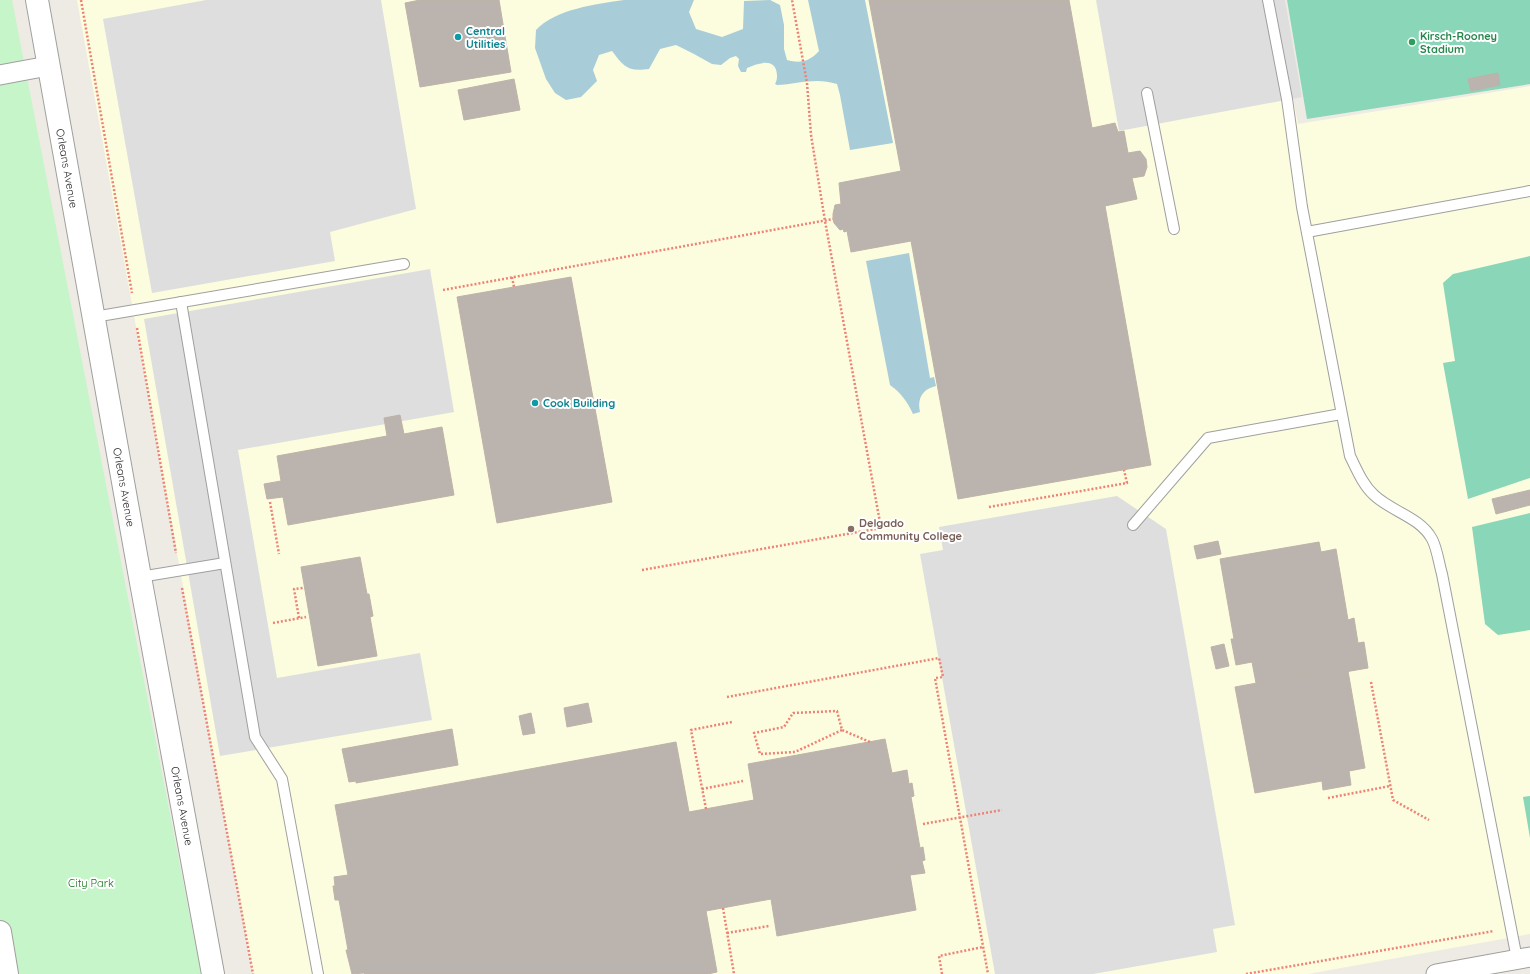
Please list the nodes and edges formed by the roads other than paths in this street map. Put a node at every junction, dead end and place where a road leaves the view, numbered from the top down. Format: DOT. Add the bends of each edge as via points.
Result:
graph roads {
  1 [pos="37,0"];
  2 [pos="1268,0"];
  3 [pos="48,66"];
  4 [pos="0,75"];
  5 [pos="1147,93"];
  6 [pos="1530,191"];
  7 [pos="1174,229"];
  8 [pos="1307,232"];
  9 [pos="404,264"];
  10 [pos="181,302"];
  11 [pos="94,317"];
  12 [pos="1342,414"];
  13 [pos="1133,525"];
  14 [pos="224,563"];
  15 [pos="140,577"];
  16 [pos="0,932"];
  17 [pos="1524,958"];
  18 [pos="1473,971"];
  19 [pos="7,974"];
  20 [pos="213,974"];
  21 [pos="318,974"];
  22 [pos="1436,974"];
  1 -- 3 [label="street, Orleans Avenue"];
  2 -- 8 [label="lane" via="1287,99"];
  3 -- 4 [label="street"];
  3 -- 11 [label="street, Orleans Avenue"];
  5 -- 7 [label="lane"];
  6 -- 8 [label="lane"];
  8 -- 12 [label="lane"];
  9 -- 10 [label="lane"];
  10 -- 11 [label="lane"];
  10 -- 14 [label="lane"];
  11 -- 15 [label="street, Orleans Avenue"];
  12 -- 13 [label="lane" via="1208,438"];
  12 -- 17 [label="lane" via="1350,456 1361,478 1374,495 1422,525 1433,539 1511,928"];
  14 -- 15 [label="lane"];
  14 -- 21 [label="lane" via="255,737 282,779"];
  15 -- 20 [label="street, Orleans Avenue"];
  16 -- 19 [label="street"];
  17 -- 18 [label="street"];
  18 -- 22 [label="street"];
}
